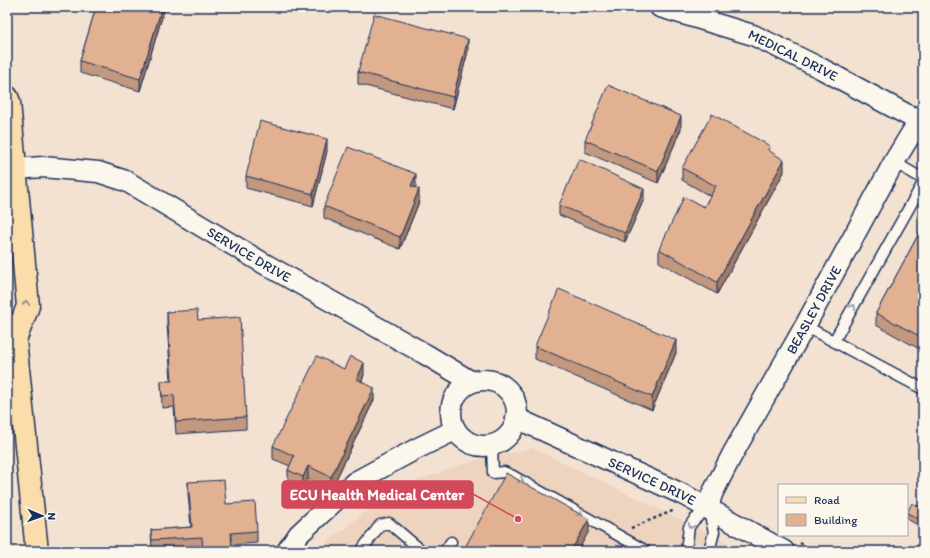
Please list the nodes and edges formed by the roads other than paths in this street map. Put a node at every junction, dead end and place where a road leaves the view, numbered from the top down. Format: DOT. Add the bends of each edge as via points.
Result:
graph roads {
  1 [pos="660,7"];
  2 [pos="7,97"];
  3 [pos="921,118"];
  4 [pos="894,162"];
  5 [pos="15,169"];
  6 [pos="923,179"];
  7 [pos="923,183"];
  8 [pos="7,319"];
  9 [pos="805,326"];
  10 [pos="11,340"];
  11 [pos="834,341"];
  12 [pos="472,382"];
  13 [pos="923,389"];
  14 [pos="516,418"];
  15 [pos="455,430"];
  16 [pos="492,446"];
  17 [pos="708,508"];
  18 [pos="37,551"];
  19 [pos="287,551"];
  20 [pos="361,551"];
  21 [pos="422,551"];
  22 [pos="646,551"];
  23 [pos="686,551"];
  24 [pos="709,551"];
  25 [pos="784,551"];
  1 -- 3 [label="street, MEDICAL DRIVE" via="753,35"];
  2 -- 5 [label="main road"];
  3 -- 4 [label="street, BEASLEY DRIVE"];
  4 -- 6 [label="lane"];
  4 -- 9 [label="street, BEASLEY DRIVE"];
  10 -- 5 [label="main road, one-way" via="28,306"];
  5 -- 12 [label="street, SERVICE DRIVE" via="43,167 98,172 126,181 263,263"];
  11 -- 7 [label="lane, one-way"];
  8 -- 10 [label="main road"];
  9 -- 11 [label="lane"];
  9 -- 17 [label="street, BEASLEY DRIVE" via="712,494"];
  10 -- 18 [label="main road"];
  11 -- 13 [label="lane"];
  12 -- 14 [label="street" via="488,380 504,387 514,398"];
  12 -- 15 [label="street" via="464,387 452,402 450,412"];
  14 -- 16 [label="street" via="515,426 509,435"];
  14 -- 17 [label="street, SERVICE DRIVE"];
  15 -- 16 [label="street" via="471,444"];
  15 -- 19 [label="street" via="355,482 299,534"];
  16 -- 22 [label="lane, one-way" via="494,473 504,472 513,476"];
  17 -- 23 [label="lane, one-way" via="689,527"];
  17 -- 24 [label="lane" via="714,532"];
  17 -- 25 [label="street, SERVICE DRIVE"];
  20 -- 21 [label="lane" via="380,525 389,523"];
}
